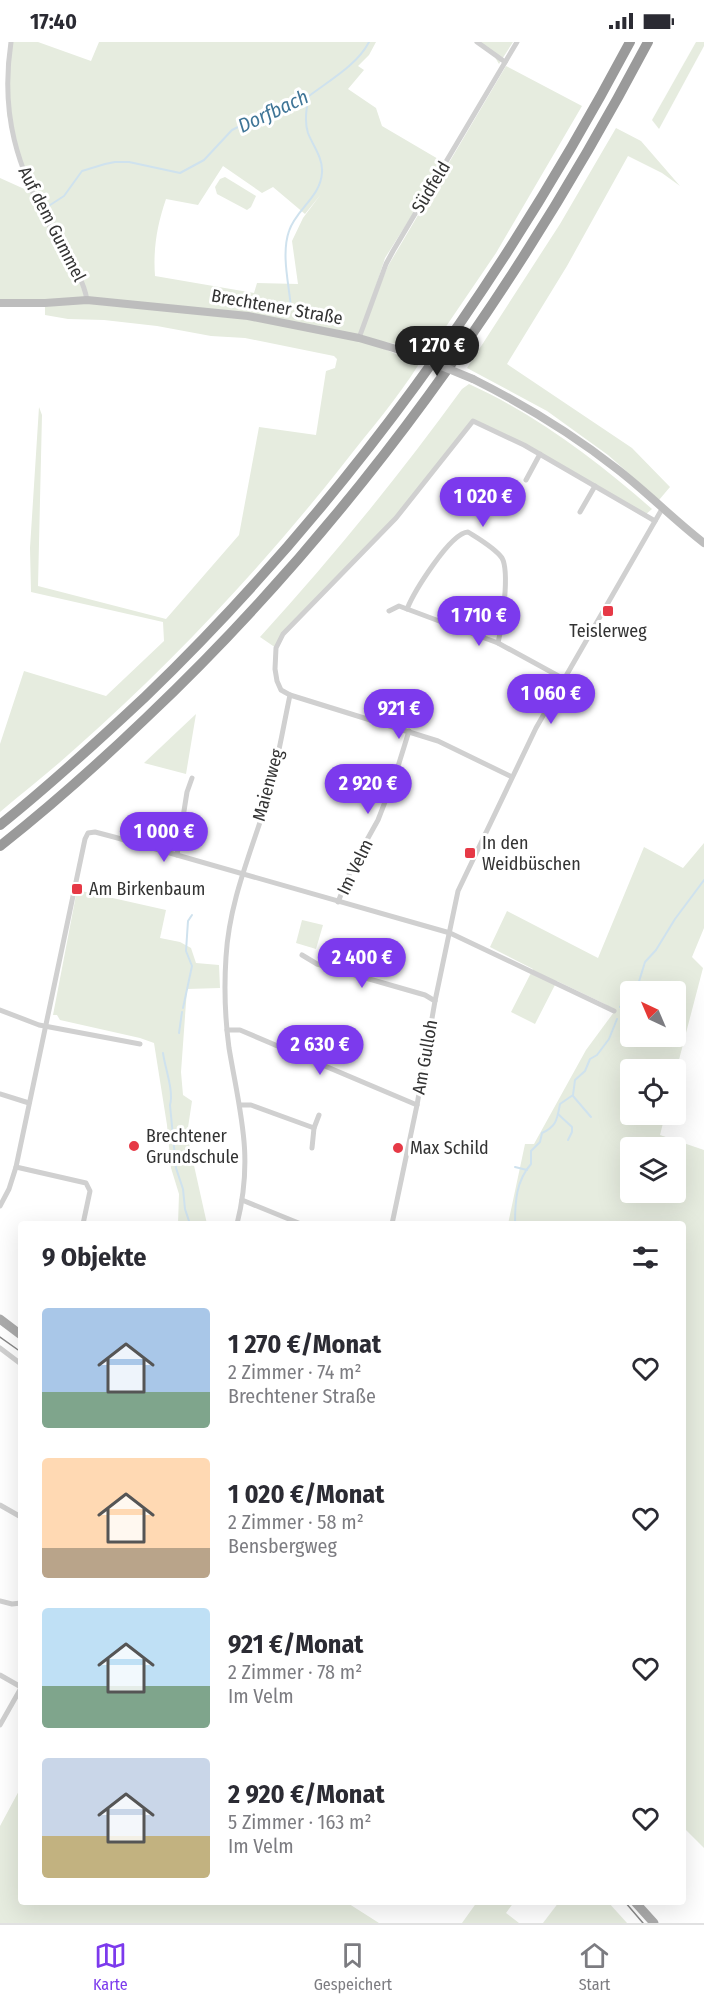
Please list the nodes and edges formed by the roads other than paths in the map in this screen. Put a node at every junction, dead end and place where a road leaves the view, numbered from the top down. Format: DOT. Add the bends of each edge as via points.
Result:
graph roads {
  1 [pos="10,42"];
  2 [pos="477,42"];
  3 [pos="517,42"];
  4 [pos="630,42"];
  5 [pos="648,42"];
  6 [pos="505,62"];
  7 [pos="87,300"];
  8 [pos="0,303"];
  9 [pos="359,338"];
  10 [pos="540,454"];
  11 [pos="526,480"];
  12 [pos="595,486"];
  13 [pos="662,509"];
  14 [pos="580,512"];
  15 [pos="655,521"];
  16 [pos="704,543"];
  17 [pos="407,609"];
  18 [pos="389,611"];
  19 [pos="498,643"];
  20 [pos="564,679"];
  21 [pos="290,696"];
  22 [pos="410,731"];
  23 [pos="512,777"];
  24 [pos="192,778"];
  25 [pos="0,825"];
  26 [pos="0,846"];
  27 [pos="177,855"];
  28 [pos="241,874"];
  29 [pos="338,902"];
  30 [pos="450,933"];
  31 [pos="302,955"];
  32 [pos="435,1001"];
  33 [pos="0,1010"];
  34 [pos="615,1011"];
  35 [pos="45,1026"];
  36 [pos="227,1030"];
  37 [pos="141,1044"];
  38 [pos="0,1094"];
  39 [pos="29,1103"];
  40 [pos="240,1104"];
  41 [pos="417,1105"];
  42 [pos="319,1115"];
  43 [pos="314,1128"];
  44 [pos="312,1148"];
  45 [pos="16,1167"];
  46 [pos="242,1200"];
  47 [pos="0,1206"];
  48 [pos="84,1221"];
  49 [pos="238,1221"];
  50 [pos="294,1221"];
  51 [pos="393,1221"];
  52 [pos="0,1319"];
  53 [pos="18,1333"];
  54 [pos="0,1348"];
  55 [pos="18,1362"];
  56 [pos="0,1505"];
  57 [pos="18,1515"];
  58 [pos="0,1601"];
  59 [pos="18,1603"];
  60 [pos="0,1675"];
  61 [pos="18,1685"];
  62 [pos="18,1692"];
  63 [pos="0,1725"];
  64 [pos="638,1905"];
  65 [pos="654,1923"];
  1 -- 7 [label="street, Auf dem Gummel" via="6,85 13,141 33,192 82,283"];
  2 -- 6 [label="street"];
  3 -- 6 [label="street, Südfeld"];
  4 -- 25 [label="highway" via="551,182 478,297 350,474 266,572 178,664"];
  5 -- 26 [label="highway" via="511,276 434,391 340,512 181,685"];
  6 -- 9 [label="street, Südfeld" via="386,264"];
  7 -- 8 [label="street, Brechtener Straße"];
  7 -- 9 [label="street, Brechtener Straße" via="248,316"];
  9 -- 13 [label="street, Brechtener Straße, bridge" via="410,353 521,403 619,470"];
  10 -- 11 [label="street"];
  10 -- 12 [label="street"];
  10 -- 21 [label="street" via="473,421 396,518 283,634 276,648 275,669 281,690"];
  12 -- 14 [label="street"];
  12 -- 15 [label="street"];
  13 -- 15 [label="street, Am Gulloh"];
  13 -- 16 [label="street, Brechtener Straße"];
  15 -- 20 [label="street, Am Gulloh"];
  17 -- 18 [label="street" via="399,606"];
  17 -- 19 [label="street"];
  17 -- 19 [label="street" via="423,578 457,536 468,532 501,558 505,569"];
  19 -- 20 [label="street"];
  20 -- 23 [label="street, Am Gulloh"];
  21 -- 22 [label="street"];
  21 -- 28 [label="street, Maienweg" via="265,807"];
  22 -- 23 [label="street"];
  22 -- 29 [label="street, Im Velm" via="378,820"];
  23 -- 30 [label="street, Am Gulloh" via="458,891"];
  24 -- 27 [label="street"];
  27 -- 28 [label="street"];
  27 -- 35 [label="street" via="88,833"];
  28 -- 29 [label="street"];
  28 -- 36 [label="street, Maienweg" via="228,931"];
  29 -- 30 [label="street"];
  30 -- 32 [label="street, Am Gulloh"];
  30 -- 34 [label="street"];
  31 -- 32 [label="street" via="317,964"];
  32 -- 41 [label="street, Am Gulloh"];
  33 -- 35 [label="street"];
  35 -- 37 [label="street"];
  35 -- 39 [label="street"];
  36 -- 40 [label="street, Maienweg"];
  36 -- 41 [label="street" via="240,1030"];
  38 -- 39 [label="street"];
  39 -- 45 [label="street"];
  40 -- 43 [label="street" via="251,1104"];
  40 -- 46 [label="street, Maienweg" via="245,1148"];
  41 -- 51 [label="street, Am Gulloh"];
  42 -- 43 [label="street"];
  43 -- 44 [label="street"];
  45 -- 47 [label="street"];
  45 -- 48 [label="street" via="86,1183 90,1191"];
  46 -- 49 [label="street, Maienweg"];
  46 -- 50 [label="street"];
  52 -- 53 [label="main road"];
  54 -- 55 [label="street"];
  56 -- 57 [label="street"];
  58 -- 59 [label="street"];
  60 -- 61 [label="street"];
  62 -- 63 [label="street"];
  64 -- 65 [label="main road"];
}
